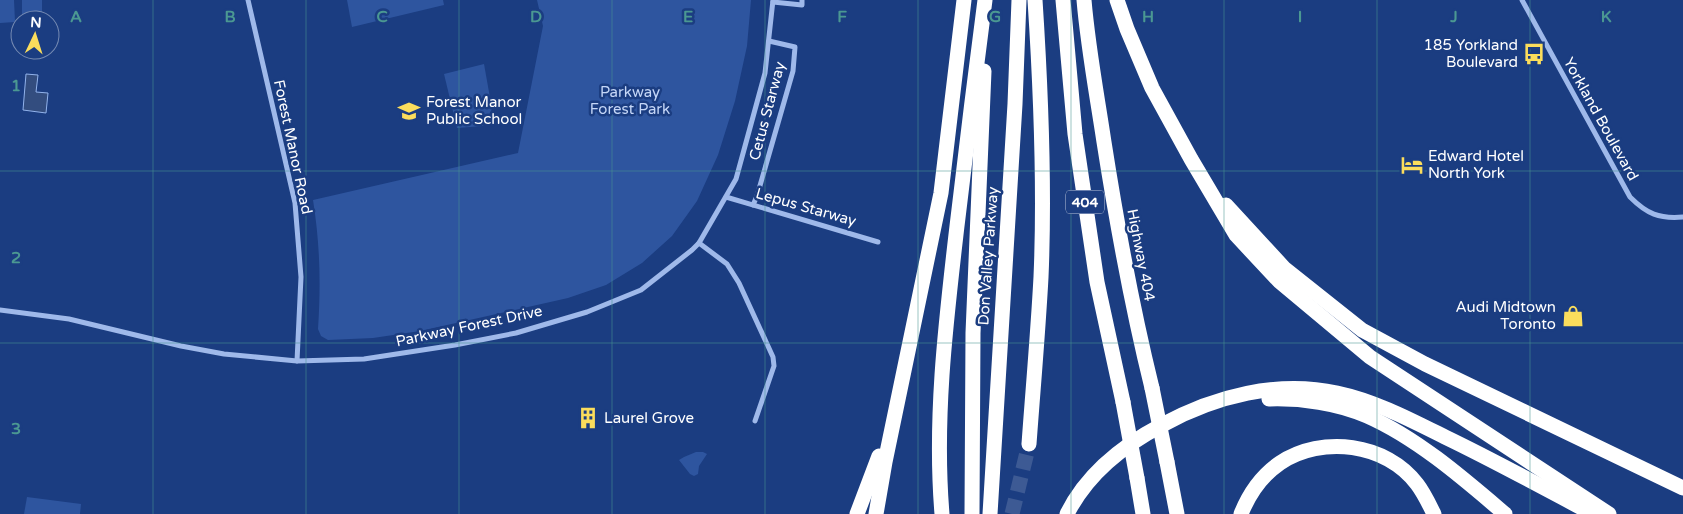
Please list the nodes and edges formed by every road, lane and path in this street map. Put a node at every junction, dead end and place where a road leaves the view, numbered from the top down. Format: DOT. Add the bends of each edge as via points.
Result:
graph roads {
  1 [pos="248,0"];
  2 [pos="964,0"];
  3 [pos="985,0"];
  4 [pos="1019,0"];
  5 [pos="1035,0"];
  6 [pos="1063,0"];
  7 [pos="1084,0"];
  8 [pos="1117,0"];
  9 [pos="1522,0"];
  10 [pos="773,1"];
  11 [pos="802,2"];
  12 [pos="770,41"];
  13 [pos="1192,159"];
  14 [pos="726,197"];
  15 [pos="753,205"];
  16 [pos="1683,217"];
  17 [pos="878,242"];
  18 [pos="699,243"];
  19 [pos="0,310"];
  20 [pos="297,361"];
  21 [pos="902,383"];
  22 [pos="1206,405"];
  23 [pos="755,420"];
  24 [pos="1029,444"];
  25 [pos="1683,488"];
  26 [pos="857,514"];
  27 [pos="876,514"];
  28 [pos="942,514"];
  29 [pos="972,514"];
  30 [pos="990,514"];
  31 [pos="1067,514"];
  32 [pos="1143,514"];
  33 [pos="1177,514"];
  34 [pos="1241,514"];
  35 [pos="1434,514"];
  36 [pos="1505,514"];
  37 [pos="1593,514"];
  38 [pos="1609,514"];
  1 -- 20 [label="street, Forest Manor Road" via="295,203 300,276"];
  2 -- 21 [label="highway" via="941,193"];
  3 -- 28 [label="highway" via="943,355 940,424"];
  3 -- 29 [label="highway" via="984,104 973,333"];
  4 -- 30 [label="highway, Don Valley Parkway"];
  5 -- 24 [label="highway" via="1042,206 1041,276"];
  6 -- 32 [label="highway, 404, bridge" via="1078,154 1097,282"];
  7 -- 33 [label="highway, Highway 404 / 404, bridge" via="1117,225"];
  8 -- 13 [label="highway" via="1152,88"];
  9 -- 16 [label="street, Yorkland Boulevard" via="1630,197 1642,210 1661,217"];
  10 -- 11 [label="street"];
  10 -- 12 [label="street, Parkway Forest Drive"];
  12 -- 14 [label="street, Parkway Forest Drive" via="765,73 736,179"];
  12 -- 15 [label="street, Cetus Starway" via="795,47 793,71"];
  13 -- 25 [label="highway" via="1222,200 1284,268 1362,330 1425,364"];
  13 -- 38 [label="highway" via="1236,234 1279,281 1370,357"];
  14 -- 15 [label="street, Lepus Starway"];
  14 -- 18 [label="street, Parkway Forest Drive"];
  15 -- 17 [label="street, Lepus Starway"];
  18 -- 20 [label="street, Parkway Forest Drive" via="641,290 587,312 516,333 404,354"];
  18 -- 23 [label="street" via="727,264 773,357 774,366"];
  19 -- 20 [label="street, Parkway Forest Drive" via="69,319 224,354"];
  21 -- 26 [label="highway"];
  21 -- 27 [label="highway"];
  22 -- 31 [label="highway" via="1144,434 1114,455 1090,481"];
  22 -- 36 [label="highway" via="1244,399 1285,398 1339,406 1366,415 1396,431 1451,470"];
  22 -- 37 [label="highway" via="1262,390 1337,392 1402,416"];
  34 -- 35 [label="highway" via="1256,486 1279,464 1303,452 1340,446 1362,449 1400,468 1417,483"];
}
